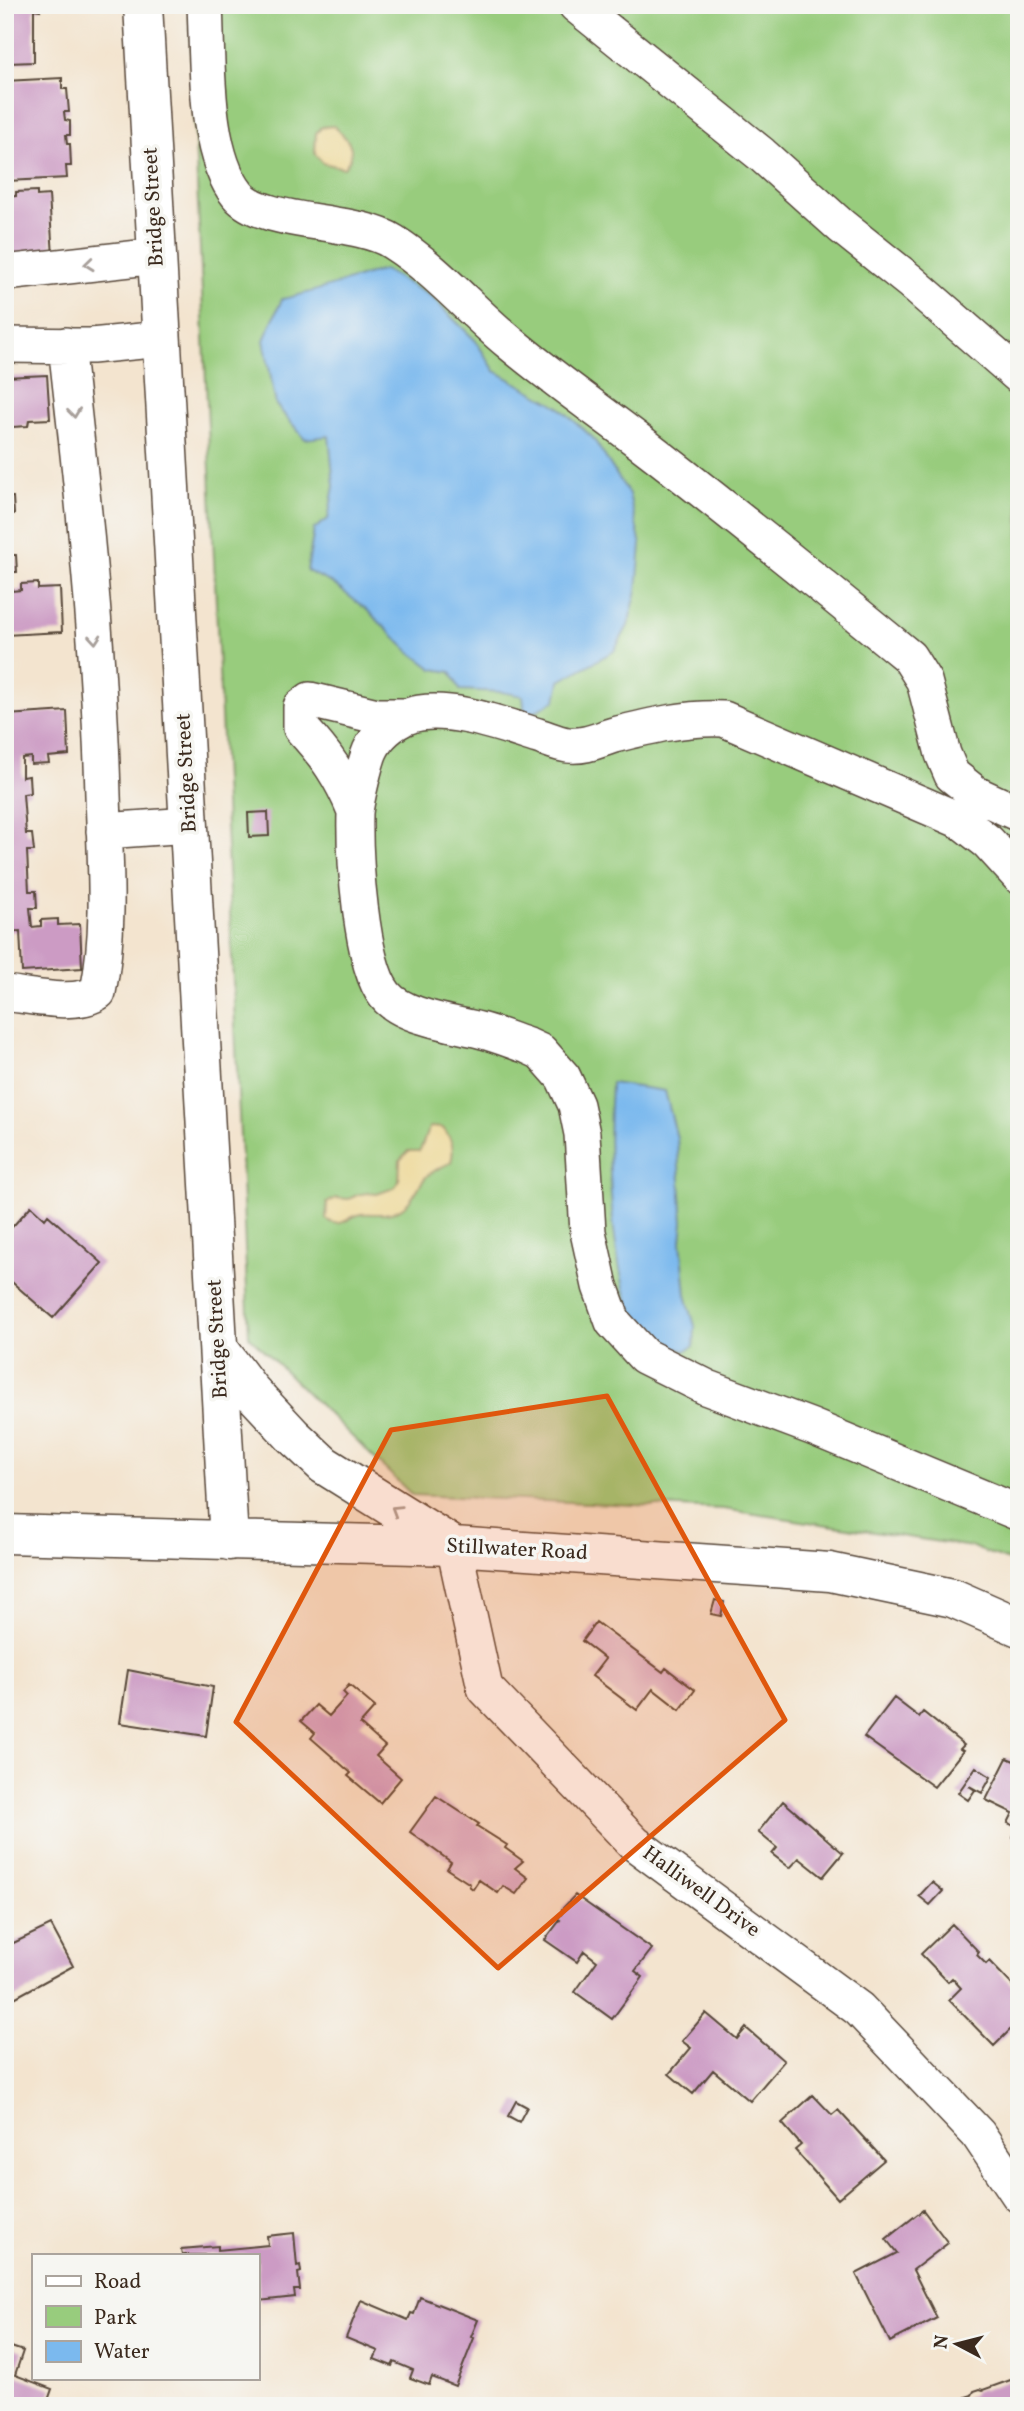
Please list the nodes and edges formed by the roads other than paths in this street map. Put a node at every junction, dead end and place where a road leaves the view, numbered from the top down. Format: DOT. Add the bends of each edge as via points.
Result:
graph roads {
  1 [pos="143,5"];
  2 [pos="205,5"];
  3 [pos="576,5"];
  4 [pos="157,256"];
  5 [pos="5,273"];
  6 [pos="162,339"];
  7 [pos="5,345"];
  8 [pos="66,345"];
  9 [pos="1019,376"];
  10 [pos="409,716"];
  11 [pos="355,811"];
  12 [pos="1019,814"];
  13 [pos="190,825"];
  14 [pos="104,831"];
  15 [pos="1019,876"];
  16 [pos="5,993"];
  17 [pos="219,1349"];
  18 [pos="1019,1513"];
  19 [pos="5,1535"];
  20 [pos="229,1541"];
  21 [pos="454,1546"];
  22 [pos="1019,1627"];
  23 [pos="1019,2195"];
  1 -- 4 [label="main road, Bridge Street"];
  2 -- 12 [label="street" via="210,109 225,174 240,197 255,208 385,237 407,251 508,342 909,656 924,681 952,775 976,794"];
  3 -- 9 [label="street" via="761,154"];
  4 -- 5 [label="street, one-way"];
  4 -- 6 [label="main road, Bridge Street"];
  6 -- 8 [label="street"];
  6 -- 13 [label="main road, Bridge Street"];
  7 -- 8 [label="street"];
  8 -- 14 [label="street, one-way" via="100,694"];
  10 -- 11 [label="street" via="385,730 370,751"];
  10 -- 11 [label="street" via="377,716 310,700 301,707 301,728 327,756"];
  10 -- 15 [label="street" via="433,712 458,715 583,746 667,723 724,719 961,821"];
  11 -- 18 [label="street" via="360,909 372,970 385,996 405,1009 528,1046 541,1052 564,1077 582,1134 588,1232 600,1286 613,1322 644,1356 708,1388"];
  13 -- 14 [label="street"];
  13 -- 17 [label="main road, Bridge Street"];
  14 -- 16 [label="street" via="106,902 98,992 90,998 74,999"];
  17 -- 20 [label="main road, Bridge Street"];
  21 -- 17 [label="main road, one-way" via="324,1465 250,1390"];
  19 -- 20 [label="main road, Stillwater Road"];
  20 -- 21 [label="main road, Stillwater Road"];
  21 -- 22 [label="main road, Stillwater Road" via="830,1572 953,1598"];
  21 -- 23 [label="street, Halliwell Drive" via="485,1688 634,1843 859,2009 978,2134"];
}
